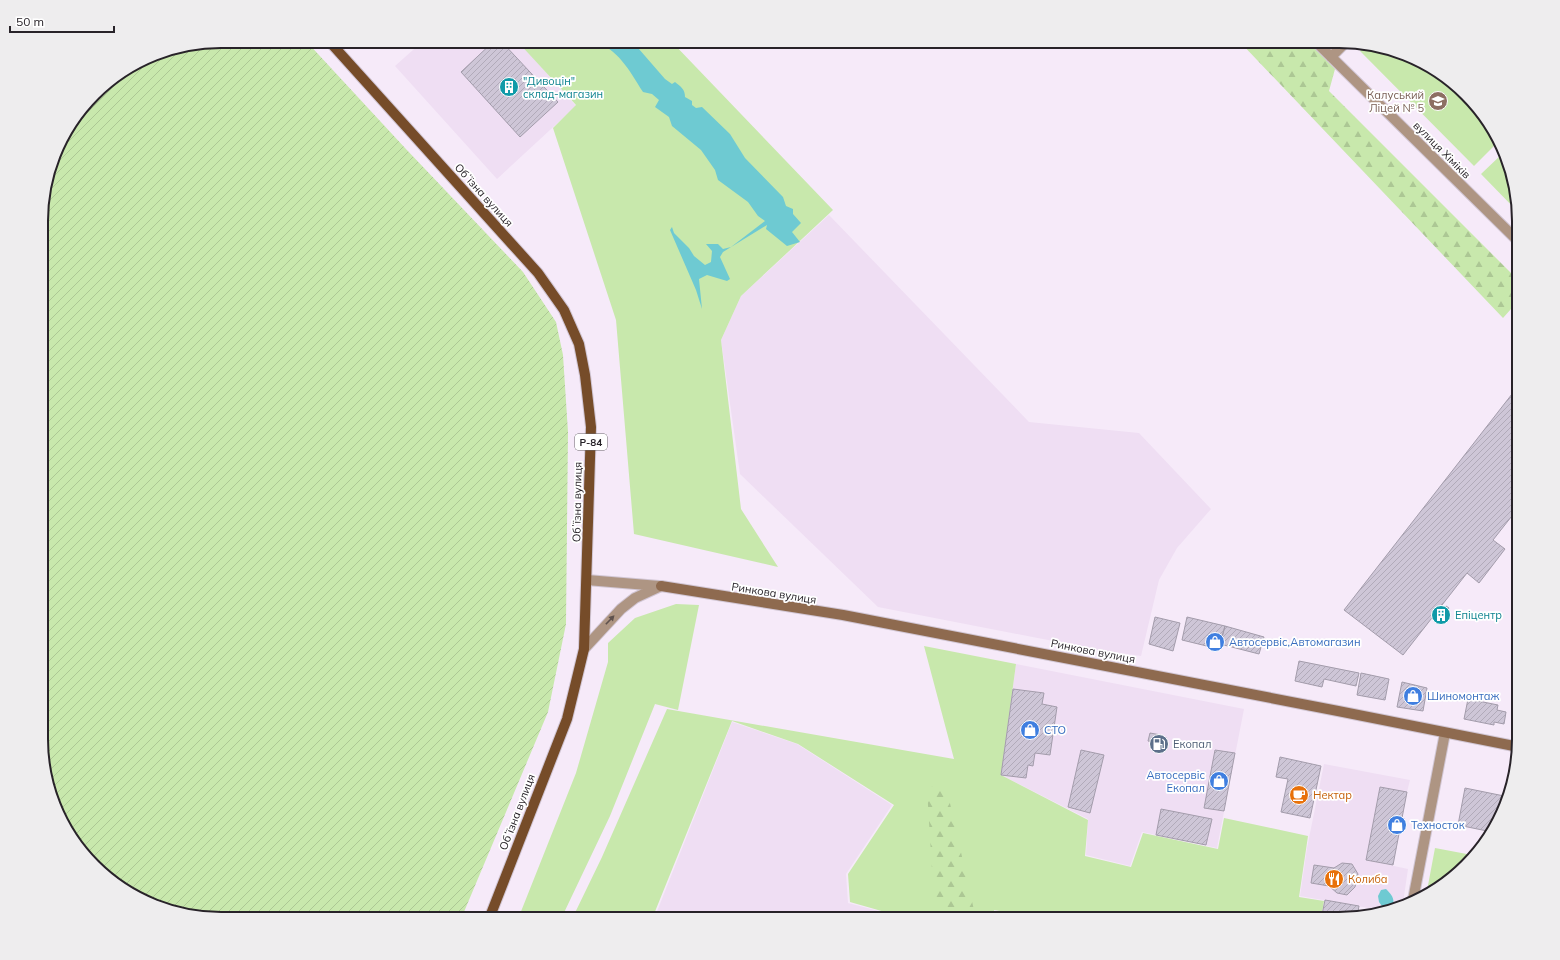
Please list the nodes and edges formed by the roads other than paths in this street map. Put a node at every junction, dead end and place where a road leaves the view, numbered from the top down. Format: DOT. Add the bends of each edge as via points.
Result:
graph roads {
  1 [pos="335,48"];
  2 [pos="1321,48"];
  3 [pos="1340,48"];
  4 [pos="1331,57"];
  5 [pos="1512,235"];
  6 [pos="587,580"];
  7 [pos="661,586"];
  8 [pos="584,649"];
  9 [pos="1445,733"];
  10 [pos="1512,746"];
  11 [pos="1414,895"];
  12 [pos="492,912"];
  1 -- 6 [label="main road, Обʼїзна вулиця / Р-84" via="538,273 564,310 579,344 591,427"];
  2 -- 4 [label="street, вулиця Хіміків"];
  3 -- 4 [label="street"];
  4 -- 5 [label="street, вулиця Хіміків"];
  6 -- 7 [label="street, Ринкова вулиця"];
  6 -- 8 [label="main road, Обʼїзна вулиця / Р-84"];
  8 -- 7 [label="street, one-way" via="621,609 635,598"];
  7 -- 9 [label="main road, Ринкова вулиця" via="843,615"];
  8 -- 12 [label="main road, Обʼїзна вулиця / Р-84" via="567,719"];
  9 -- 10 [label="main road, Ринкова вулиця"];
  9 -- 11 [label="street"];
}
